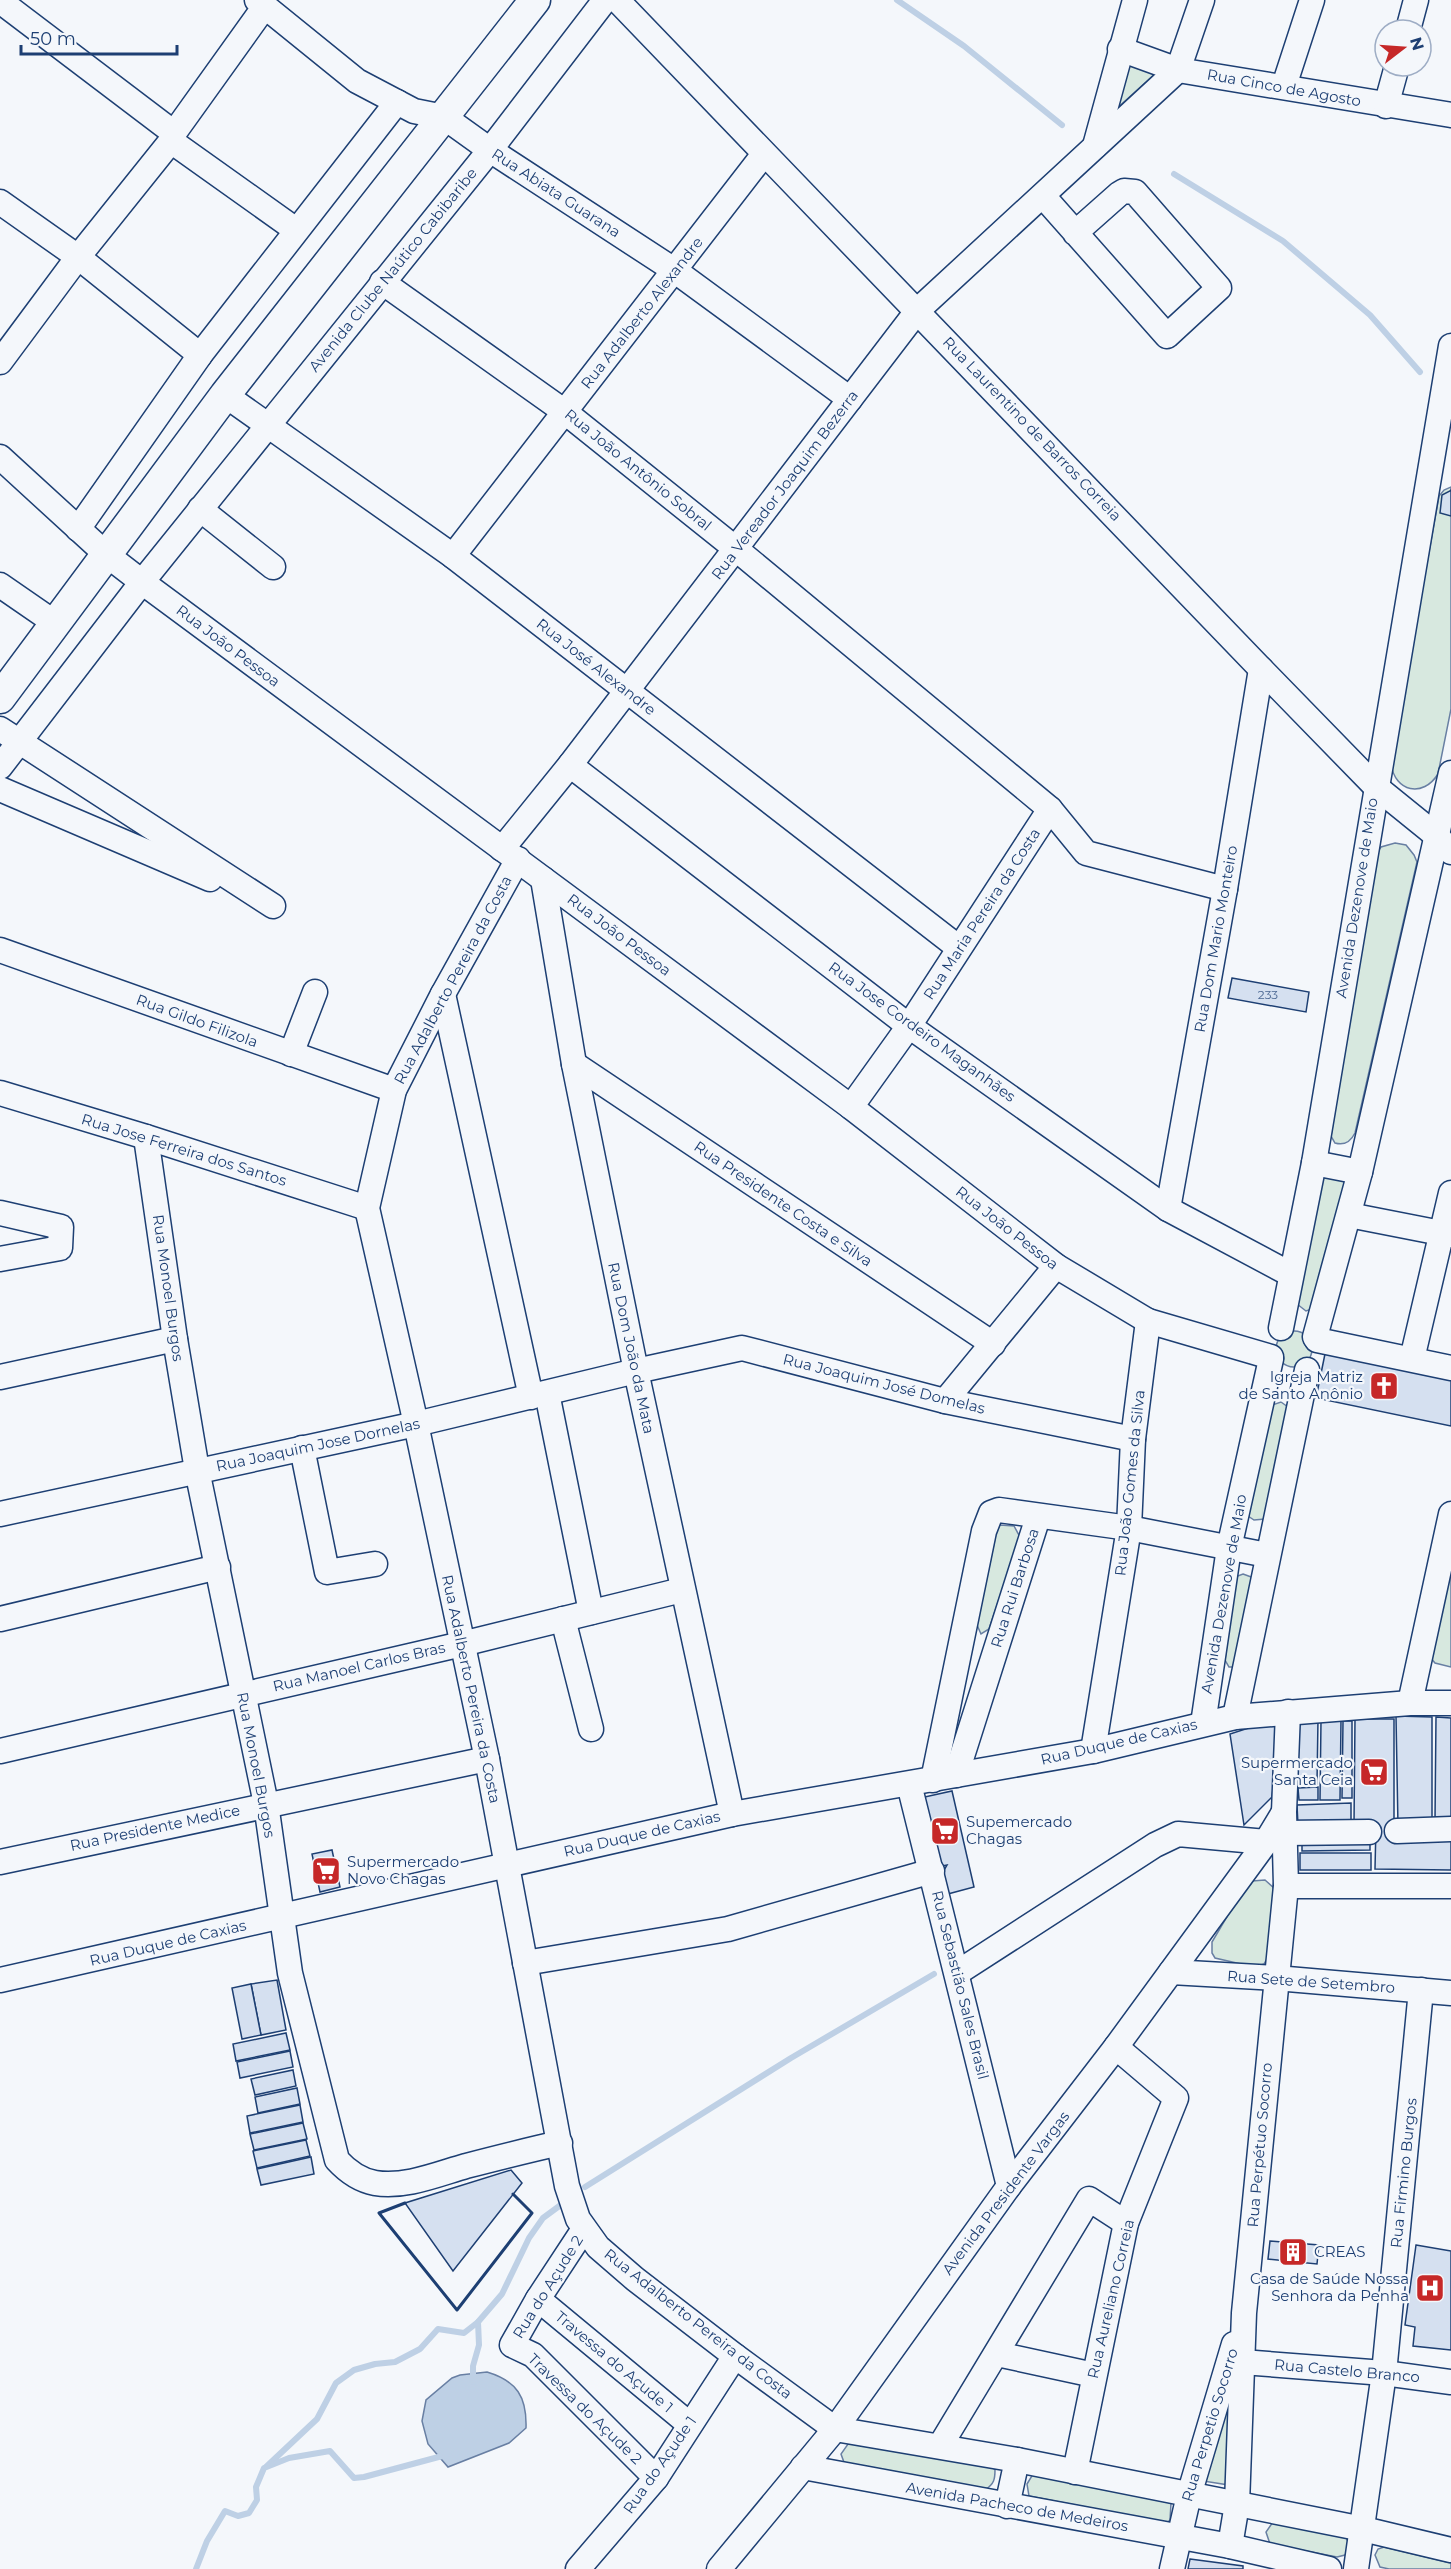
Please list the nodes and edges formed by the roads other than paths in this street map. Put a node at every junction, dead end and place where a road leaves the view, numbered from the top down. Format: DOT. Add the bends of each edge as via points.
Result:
graph roads {
  1 [pos="535,0"];
  2 [pos="605,0"];
  3 [pos="617,0"];
  4 [pos="1135,0"];
  5 [pos="1202,0"];
  6 [pos="1312,0"];
  7 [pos="1416,0"];
  8 [pos="0,1"];
  9 [pos="261,3"];
  10 [pos="1411,18"];
  11 [pos="1120,49"];
  12 [pos="1178,70"];
  13 [pos="1394,78"];
  14 [pos="1284,86"];
  15 [pos="397,102"];
  16 [pos="1386,106"];
  17 [pos="1451,115"];
  18 [pos="444,117"];
  19 [pos="173,137"];
  20 [pos="1095,146"];
  21 [pos="490,150"];
  22 [pos="764,154"];
  23 [pos="1043,196"];
  24 [pos="0,202"];
  25 [pos="296,230"];
  26 [pos="1075,233"];
  27 [pos="78,257"];
  28 [pos="674,270"];
  29 [pos="382,282"];
  30 [pos="918,310"];
  31 [pos="1451,346"];
  32 [pos="200,355"];
  33 [pos="0,362"];
  34 [pos="225,395"];
  35 [pos="850,399"];
  36 [pos="565,412"];
  37 [pos="267,424"];
  38 [pos="0,457"];
  39 [pos="1441,468"];
  40 [pos="200,509"];
  41 [pos="78,529"];
  42 [pos="736,549"];
  43 [pos="107,555"];
  44 [pos="453,556"];
  45 [pos="273,567"];
  46 [pos="142,582"];
  47 [pos="0,585"];
  48 [pos="55,622"];
  49 [pos="1261,669"];
  50 [pos="627,691"];
  51 [pos="0,698"];
  52 [pos="9,736"];
  53 [pos="570,765"];
  54 [pos="0,767"];
  55 [pos="1451,773"];
  56 [pos="1376,786"];
  57 [pos="0,789"];
  58 [pos="1050,809"];
  59 [pos="1444,844"];
  60 [pos="510,854"];
  61 [pos="543,879"];
  62 [pos="1225,889"];
  63 [pos="959,948"];
  64 [pos="0,950"];
  65 [pos="315,992"];
  66 [pos="443,994"];
  67 [pos="909,1026"];
  68 [pos="291,1054"];
  69 [pos="574,1064"];
  70 [pos="394,1090"];
  71 [pos="0,1093"];
  72 [pos="851,1107"];
  73 [pos="146,1137"];
  74 [pos="1314,1163"];
  75 [pos="1360,1172"];
  76 [pos="1451,1193"];
  77 [pos="367,1208"];
  78 [pos="1168,1209"];
  79 [pos="0,1213"];
  80 [pos="1349,1215"];
  81 [pos="1446,1234"];
  82 [pos="0,1258"];
  83 [pos="1056,1266"];
  84 [pos="1290,1274"];
  85 [pos="1148,1321"];
  86 [pos="1281,1328"];
  87 [pos="175,1339"];
  88 [pos="1316,1339"];
  89 [pos="993,1344"];
  90 [pos="1271,1358"];
  91 [pos="1412,1359"];
  92 [pos="1451,1368"];
  93 [pos="1307,1370"];
  94 [pos="636,1371"];
  95 [pos="0,1377"];
  96 [pos="539,1395"];
  97 [pos="945,1401"];
  98 [pos="416,1424"];
  99 [pos="1133,1439"];
  100 [pos="302,1448"];
  101 [pos="197,1470"];
  102 [pos="0,1514"];
  103 [pos="1451,1514"];
  104 [pos="1038,1517"];
  105 [pos="1129,1528"];
  106 [pos="1229,1548"];
  107 [pos="1267,1556"];
  108 [pos="375,1564"];
  109 [pos="218,1568"];
  110 [pos="682,1590"];
  111 [pos="591,1612"];
  112 [pos="0,1619"];
  113 [pos="563,1619"];
  114 [pos="462,1644"];
  115 [pos="243,1693"];
  116 [pos="1410,1703"];
  117 [pos="1451,1703"];
  118 [pos="1288,1712"];
  119 [pos="1236,1717"];
  120 [pos="1203,1724"];
  121 [pos="591,1729"];
  122 [pos="0,1750"];
  123 [pos="1093,1751"];
  124 [pos="487,1759"];
  125 [pos="945,1778"];
  126 [pos="909,1784"];
  127 [pos="266,1804"];
  128 [pos="732,1814"];
  129 [pos="1278,1829"];
  130 [pos="1451,1829"];
  131 [pos="1397,1831"];
  132 [pos="1369,1832"];
  133 [pos="0,1862"];
  134 [pos="506,1865"];
  135 [pos="932,1871"];
  136 [pos="1286,1886"];
  137 [pos="1451,1886"];
  138 [pos="283,1917"];
  139 [pos="525,1963"];
  140 [pos="957,1972"];
  141 [pos="1171,1972"];
  142 [pos="1276,1978"];
  143 [pos="0,1980"];
  144 [pos="1421,1990"];
  145 [pos="1451,1993"];
  146 [pos="1116,2047"];
  147 [pos="560,2143"];
  148 [pos="1009,2186"];
  149 [pos="1126,2223"];
  150 [pos="584,2229"];
  151 [pos="538,2299"];
  152 [pos="1244,2313"];
  153 [pos="512,2345"];
  154 [pos="997,2354"];
  155 [pos="735,2356"];
  156 [pos="1242,2362"];
  157 [pos="1384,2373"];
  158 [pos="1094,2375"];
  159 [pos="1451,2382"];
  160 [pos="689,2424"];
  161 [pos="836,2429"];
  162 [pos="940,2446"];
  163 [pos="1017,2460"];
  164 [pos="803,2467"];
  165 [pos="1075,2472"];
  166 [pos="656,2478"];
  167 [pos="1189,2495"];
  168 [pos="1238,2504"];
  169 [pos="1007,2506"];
  170 [pos="1363,2529"];
  171 [pos="1179,2536"];
  172 [pos="1230,2546"];
  173 [pos="1451,2550"];
  174 [pos="578,2569"];
  175 [pos="719,2569"];
  176 [pos="1172,2569"];
  177 [pos="1329,2569"];
  178 [pos="1356,2569"];
  1 -- 18 [label="main road"];
  2 -- 21 [label="street, Avenida Clube Naútico Cabibaribe"];
  3 -- 22 [label="street, Rua Laurentino de Barros Correia"];
  4 -- 11 [label="street"];
  5 -- 12 [label="street"];
  6 -- 14 [label="street"];
  7 -- 10 [label="street"];
  8 -- 19 [label="street"];
  9 -- 15 [label="street, Rua Abiata Guarana" via="357,81"];
  9 -- 19 [label="street"];
  11 -- 12 [label="street, Rua Cinco de Agosto"];
  11 -- 20 [label="street"];
  12 -- 14 [label="street, Rua Cinco de Agosto"];
  12 -- 20 [label="street, Rua Vereador Joaquim Bezerra"];
  13 -- 16 [label="street"];
  14 -- 16 [label="street, Rua Cinco de Agosto"];
  15 -- 18 [label="street, Rua Abiata Guarana" via="414,111"];
  15 -- 25 [label="street"];
  16 -- 17 [label="street, Rua Cinco de Agosto"];
  18 -- 21 [label="street, Rua Abiata Guarana"];
  18 -- 34 [label="main road"];
  19 -- 25 [label="street"];
  19 -- 27 [label="street"];
  20 -- 23 [label="street, Rua Vereador Joaquim Bezerra"];
  21 -- 28 [label="street, Rua Abiata Guarana"];
  21 -- 29 [label="street, Avenida Clube Naútico Cabibaribe"];
  22 -- 28 [label="street, Rua Adalberto Alexandre"];
  22 -- 30 [label="street, Rua Laurentino de Barros Correia"];
  23 -- 26 [label="street"];
  23 -- 30 [label="street, Rua Vereador Joaquim Bezerra"];
  24 -- 27 [label="street"];
  25 -- 32 [label="street"];
  26 -- 26 [label="street" via="1167,336 1219,288 1135,192 1119,194"];
  27 -- 32 [label="street"];
  27 -- 33 [label="street"];
  28 -- 35 [label="street, Rua Abiata Guarana"];
  28 -- 36 [label="street, Rua Adalberto Alexandre"];
  29 -- 36 [label="street, Rua João Antônio Sobral"];
  29 -- 37 [label="street, Avenida Clube Naútico Cabibaribe"];
  30 -- 35 [label="street, Rua Vereador Joaquim Bezerra"];
  30 -- 49 [label="street, Rua Laurentino de Barros Correia"];
  31 -- 39 [label="street, Avenida Dezenove de Maio"];
  32 -- 41 [label="street"];
  34 -- 37 [label="street, Rua José Alexandre"];
  34 -- 43 [label="main road"];
  35 -- 42 [label="street, Rua Vereador Joaquim Bezerra"];
  36 -- 42 [label="street, Rua João Antônio Sobral"];
  36 -- 44 [label="street, Rua Adalberto Alexandre"];
  37 -- 40 [label="street, Avenida Clube Naútico Cabibaribe"];
  37 -- 44 [label="street, Rua José Alexandre"];
  38 -- 41 [label="street, Rua João Pessoa"];
  39 -- 56 [label="street, Avenida Dezenove de Maio"];
  40 -- 45 [label="street"];
  40 -- 46 [label="street, Avenida Clube Naútico Cabibaribe"];
  41 -- 43 [label="street, Rua João Pessoa"];
  42 -- 50 [label="street, Rua Vereador Joaquim Bezerra"];
  42 -- 58 [label="street, Rua João Antônio Sobral"];
  43 -- 46 [label="street, Rua João Pessoa"];
  43 -- 48 [label="main road"];
  44 -- 50 [label="street, Rua José Alexandre"];
  46 -- 52 [label="street, Avenida Clube Naútico Cabibaribe"];
  46 -- 60 [label="street, Rua João Pessoa"];
  47 -- 48 [label="street"];
  48 -- 51 [label="main road"];
  49 -- 56 [label="street, Rua Laurentino de Barros Correia"];
  49 -- 62 [label="street, Rua Dom Mario Monteiro"];
  50 -- 53 [label="street, Rua Vereador Joaquim Bezerra"];
  50 -- 63 [label="street, Rua José Alexandre"];
  52 -- 54 [label="street, Avenida Clube Naútico Cabibaribe"];
  52 -- 57 [label="street" via="273,906"];
  53 -- 60 [label="street, Rua Vereador Joaquim Bezerra"];
  53 -- 67 [label="street, Rua Jose Cordeiro Maganhães"];
  55 -- 59 [label="street"];
  56 -- 59 [label="street, Rua Laurentino de Barros Correia"];
  56 -- 74 [label="street, Avenida Dezenove de Maio"];
  58 -- 62 [label="street, Rua João Antônio Sobral" via="1086,853"];
  58 -- 63 [label="street, Rua Maria Pereira da Costa"];
  59 -- 75 [label="street"];
  60 -- 61 [label="street, Rua João Pessoa"];
  60 -- 66 [label="street, Rua Adalberto Pereira da Costa"];
  61 -- 69 [label="street, Rua Dom João da Mata"];
  61 -- 72 [label="street, Rua João Pessoa"];
  62 -- 78 [label="street, Rua Dom Mario Monteiro"];
  63 -- 67 [label="street, Rua Maria Pereira da Costa"];
  64 -- 68 [label="street, Rua Gildo Filizola"];
  65 -- 68 [label="street"];
  66 -- 70 [label="street, Rua Adalberto Pereira da Costa"];
  66 -- 96 [label="street"];
  67 -- 72 [label="street, Rua Maria Pereira da Costa"];
  67 -- 78 [label="street, Rua Jose Cordeiro Maganhães"];
  68 -- 70 [label="street, Rua Gildo Filizola"];
  69 -- 89 [label="street, Rua Presidente Costa e Silva"];
  69 -- 94 [label="street, Rua Dom João da Mata"];
  70 -- 77 [label="street, Rua Adalberto Pereira da Costa"];
  71 -- 73 [label="street, Rua Jose Ferreira dos Santos"];
  72 -- 83 [label="street, Rua João Pessoa"];
  73 -- 77 [label="street, Rua Jose Ferreira dos Santos"];
  73 -- 87 [label="street, Rua Monoel Burgos"];
  74 -- 75 [label="street"];
  74 -- 84 [label="street, Avenida Dezenove de Maio"];
  75 -- 80 [label="street"];
  76 -- 81 [label="street"];
  77 -- 98 [label="street, Rua Adalberto Pereira da Costa"];
  78 -- 84 [label="street, Rua Jose Cordeiro Maganhães"];
  79 -- 82 [label="street" via="61,1227 60,1248"];
  80 -- 81 [label="street"];
  80 -- 88 [label="street"];
  81 -- 91 [label="street"];
  83 -- 85 [label="street, Rua João Pessoa"];
  83 -- 89 [label="street"];
  84 -- 86 [label="street, Avenida Dezenove de Maio"];
  85 -- 90 [label="street, Rua João Pessoa"];
  85 -- 99 [label="street, Rua João Gomes da Silva"];
  86 -- 88 [label="street" via="1300,1326"];
  86 -- 90 [label="street" via="1270,1342"];
  87 -- 95 [label="street"];
  87 -- 101 [label="street, Rua Monoel Burgos"];
  88 -- 91 [label="street"];
  88 -- 93 [label="street" via="1317,1357"];
  89 -- 97 [label="street"];
  90 -- 93 [label="street" via="1287,1373"];
  90 -- 106 [label="street, Avenida Dezenove de Maio"];
  91 -- 92 [label="street"];
  93 -- 107 [label="street"];
  94 -- 96 [label="street, Rua Joaquim Jose Dornelas"];
  94 -- 97 [label="street, Rua Joaquim José Domelas" via="742,1348"];
  94 -- 110 [label="street, Rua Dom João da Mata"];
  96 -- 98 [label="street, Rua Joaquim Jose Dornelas"];
  96 -- 111 [label="street"];
  97 -- 99 [label="street, Rua Joaquim José Domelas"];
  98 -- 100 [label="street, Rua Joaquim Jose Dornelas"];
  98 -- 114 [label="street, Rua Adalberto Pereira da Costa"];
  99 -- 105 [label="street, Rua João Gomes da Silva"];
  100 -- 101 [label="street, Rua Joaquim Jose Dornelas"];
  100 -- 108 [label="street" via="320,1573"];
  101 -- 102 [label="street, Rua Joaquim Jose Dornelas"];
  101 -- 109 [label="street, Rua Monoel Burgos"];
  103 -- 116 [label="street"];
  104 -- 105 [label="street, Rua Rui Barbosa"];
  104 -- 125 [label="street, Rua Rui Barbosa"];
  104 -- 125 [label="street" via="999,1510 986,1521"];
  105 -- 106 [label="street, Rua Rui Barbosa"];
  105 -- 123 [label="street, Rua João Gomes da Silva"];
  106 -- 107 [label="street, Rua Rui Barbosa"];
  106 -- 120 [label="street, Avenida Dezenove de Maio"];
  107 -- 119 [label="street"];
  109 -- 112 [label="street"];
  109 -- 115 [label="street, Rua Monoel Burgos"];
  110 -- 111 [label="street, Rua Manoel Carlos Bras"];
  110 -- 128 [label="street, Rua Dom João da Mata"];
  111 -- 113 [label="street, Rua Manoel Carlos Bras"];
  113 -- 114 [label="street, Rua Manoel Carlos Bras"];
  113 -- 121 [label="street"];
  114 -- 115 [label="street, Rua Manoel Carlos Bras"];
  114 -- 124 [label="street, Rua Adalberto Pereira da Costa"];
  115 -- 122 [label="street, Rua Manoel Carlos Bras"];
  115 -- 127 [label="street, Rua Monoel Burgos"];
  116 -- 117 [label="street, Rua Duque de Caxias"];
  116 -- 118 [label="street, Rua Duque de Caxias"];
  118 -- 119 [label="street, Rua Duque de Caxias"];
  118 -- 129 [label="street"];
  119 -- 120 [label="street, Rua Duque de Caxias"];
  120 -- 123 [label="street, Rua Duque de Caxias"];
  123 -- 125 [label="street, Rua Duque de Caxias"];
  124 -- 127 [label="street, Rua Presidente Medice"];
  124 -- 134 [label="street, Rua Adalberto Pereira da Costa"];
  125 -- 126 [label="street, Rua Duque de Caxias"];
  126 -- 128 [label="street, Rua Duque de Caxias"];
  126 -- 135 [label="street, Rua Sebastião Sales Brasil"];
  127 -- 133 [label="street, Rua Presidente Medice"];
  127 -- 138 [label="street, Rua Monoel Burgos"];
  128 -- 134 [label="street, Rua Duque de Caxias"];
  129 -- 132 [label="street"];
  129 -- 136 [label="street"];
  129 -- 140 [label="street" via="1178,1834"];
  129 -- 141 [label="street, Avenida Presidente Vargas"];
  130 -- 131 [label="street"];
  134 -- 138 [label="street, Rua Duque de Caxias"];
  134 -- 139 [label="street, Rua Adalberto Pereira da Costa"];
  135 -- 139 [label="street" via="728,1929"];
  135 -- 140 [label="street, Rua Sebastião Sales Brasil"];
  136 -- 137 [label="street"];
  136 -- 142 [label="street"];
  138 -- 143 [label="street, Rua Duque de Caxias"];
  138 -- 147 [label="street, Rua Monoel Burgos" via="293,1984 337,2160 346,2170 360,2179 395,2183"];
  139 -- 147 [label="street, Rua Adalberto Pereira da Costa"];
  140 -- 148 [label="street, Rua Sebastião Sales Brasil"];
  141 -- 142 [label="street, Rua Sete de Setembro"];
  141 -- 146 [label="street, Avenida Presidente Vargas"];
  142 -- 144 [label="street, Rua Sete de Setembro"];
  142 -- 152 [label="street, Rua Perpétuo Socorro"];
  144 -- 145 [label="street, Rua Sete de Setembro"];
  144 -- 157 [label="street, Rua Firmino Burgos"];
  146 -- 148 [label="street, Avenida Presidente Vargas"];
  146 -- 149 [label="street, Rua Aureliano Correia" via="1176,2098"];
  147 -- 150 [label="street, Rua Adalberto Pereira da Costa" via="572,2204"];
  148 -- 161 [label="street, Avenida Presidente Vargas"];
  149 -- 154 [label="street" via="1089,2199"];
  149 -- 158 [label="street, Rua Aureliano Correia"];
  150 -- 151 [label="street, Rua do Açude 2"];
  150 -- 155 [label="street, Rua Adalberto Pereira da Costa" via="598,2247 635,2279"];
  151 -- 153 [label="street, Rua do Açude 2"];
  151 -- 160 [label="street, Travessa do Açude 1"];
  152 -- 156 [label="street, Rua Perpetio Socorro"];
  152 -- 167 [label="street, Rua Perpetio Socorro"];
  153 -- 166 [label="street, Travessa do Açude 2" via="533,2355"];
  154 -- 158 [label="street"];
  154 -- 162 [label="street"];
  155 -- 160 [label="street, Rua do Açude 1"];
  155 -- 161 [label="street, Rua Adalberto Pereira da Costa"];
  156 -- 157 [label="street, Rua Castelo Branco"];
  156 -- 168 [label="street, Rua Perpetio Socorro"];
  157 -- 159 [label="street, Rua Castelo Branco"];
  157 -- 170 [label="street, Rua Firmino Burgos"];
  158 -- 165 [label="street, Rua Aureliano Correia"];
  160 -- 166 [label="street, Rua do Açude 1"];
  161 -- 162 [label="street"];
  161 -- 164 [label="street, Avenida Presidente Vargas"];
  162 -- 163 [label="street"];
  163 -- 165 [label="street"];
  163 -- 169 [label="street"];
  164 -- 169 [label="street, Avenida Pacheco de Medeiros"];
  164 -- 175 [label="street, Avenida Presidente Vargas"];
  165 -- 167 [label="street"];
  166 -- 174 [label="street, Rua do Açude 1"];
  167 -- 168 [label="street"];
  167 -- 171 [label="street, Rua Perpetio Socorro"];
  168 -- 170 [label="street"];
  168 -- 172 [label="street, Rua Perpetio Socorro"];
  169 -- 171 [label="street, Avenida Pacheco de Medeiros"];
  170 -- 173 [label="street"];
  170 -- 178 [label="street, Rua Firmino Burgos"];
  171 -- 172 [label="street, Avenida Pacheco de Medeiros"];
  171 -- 176 [label="street, Rua Perpetio Socorro"];
  172 -- 177 [label="street, Avenida Pacheco de Medeiros"];
}
